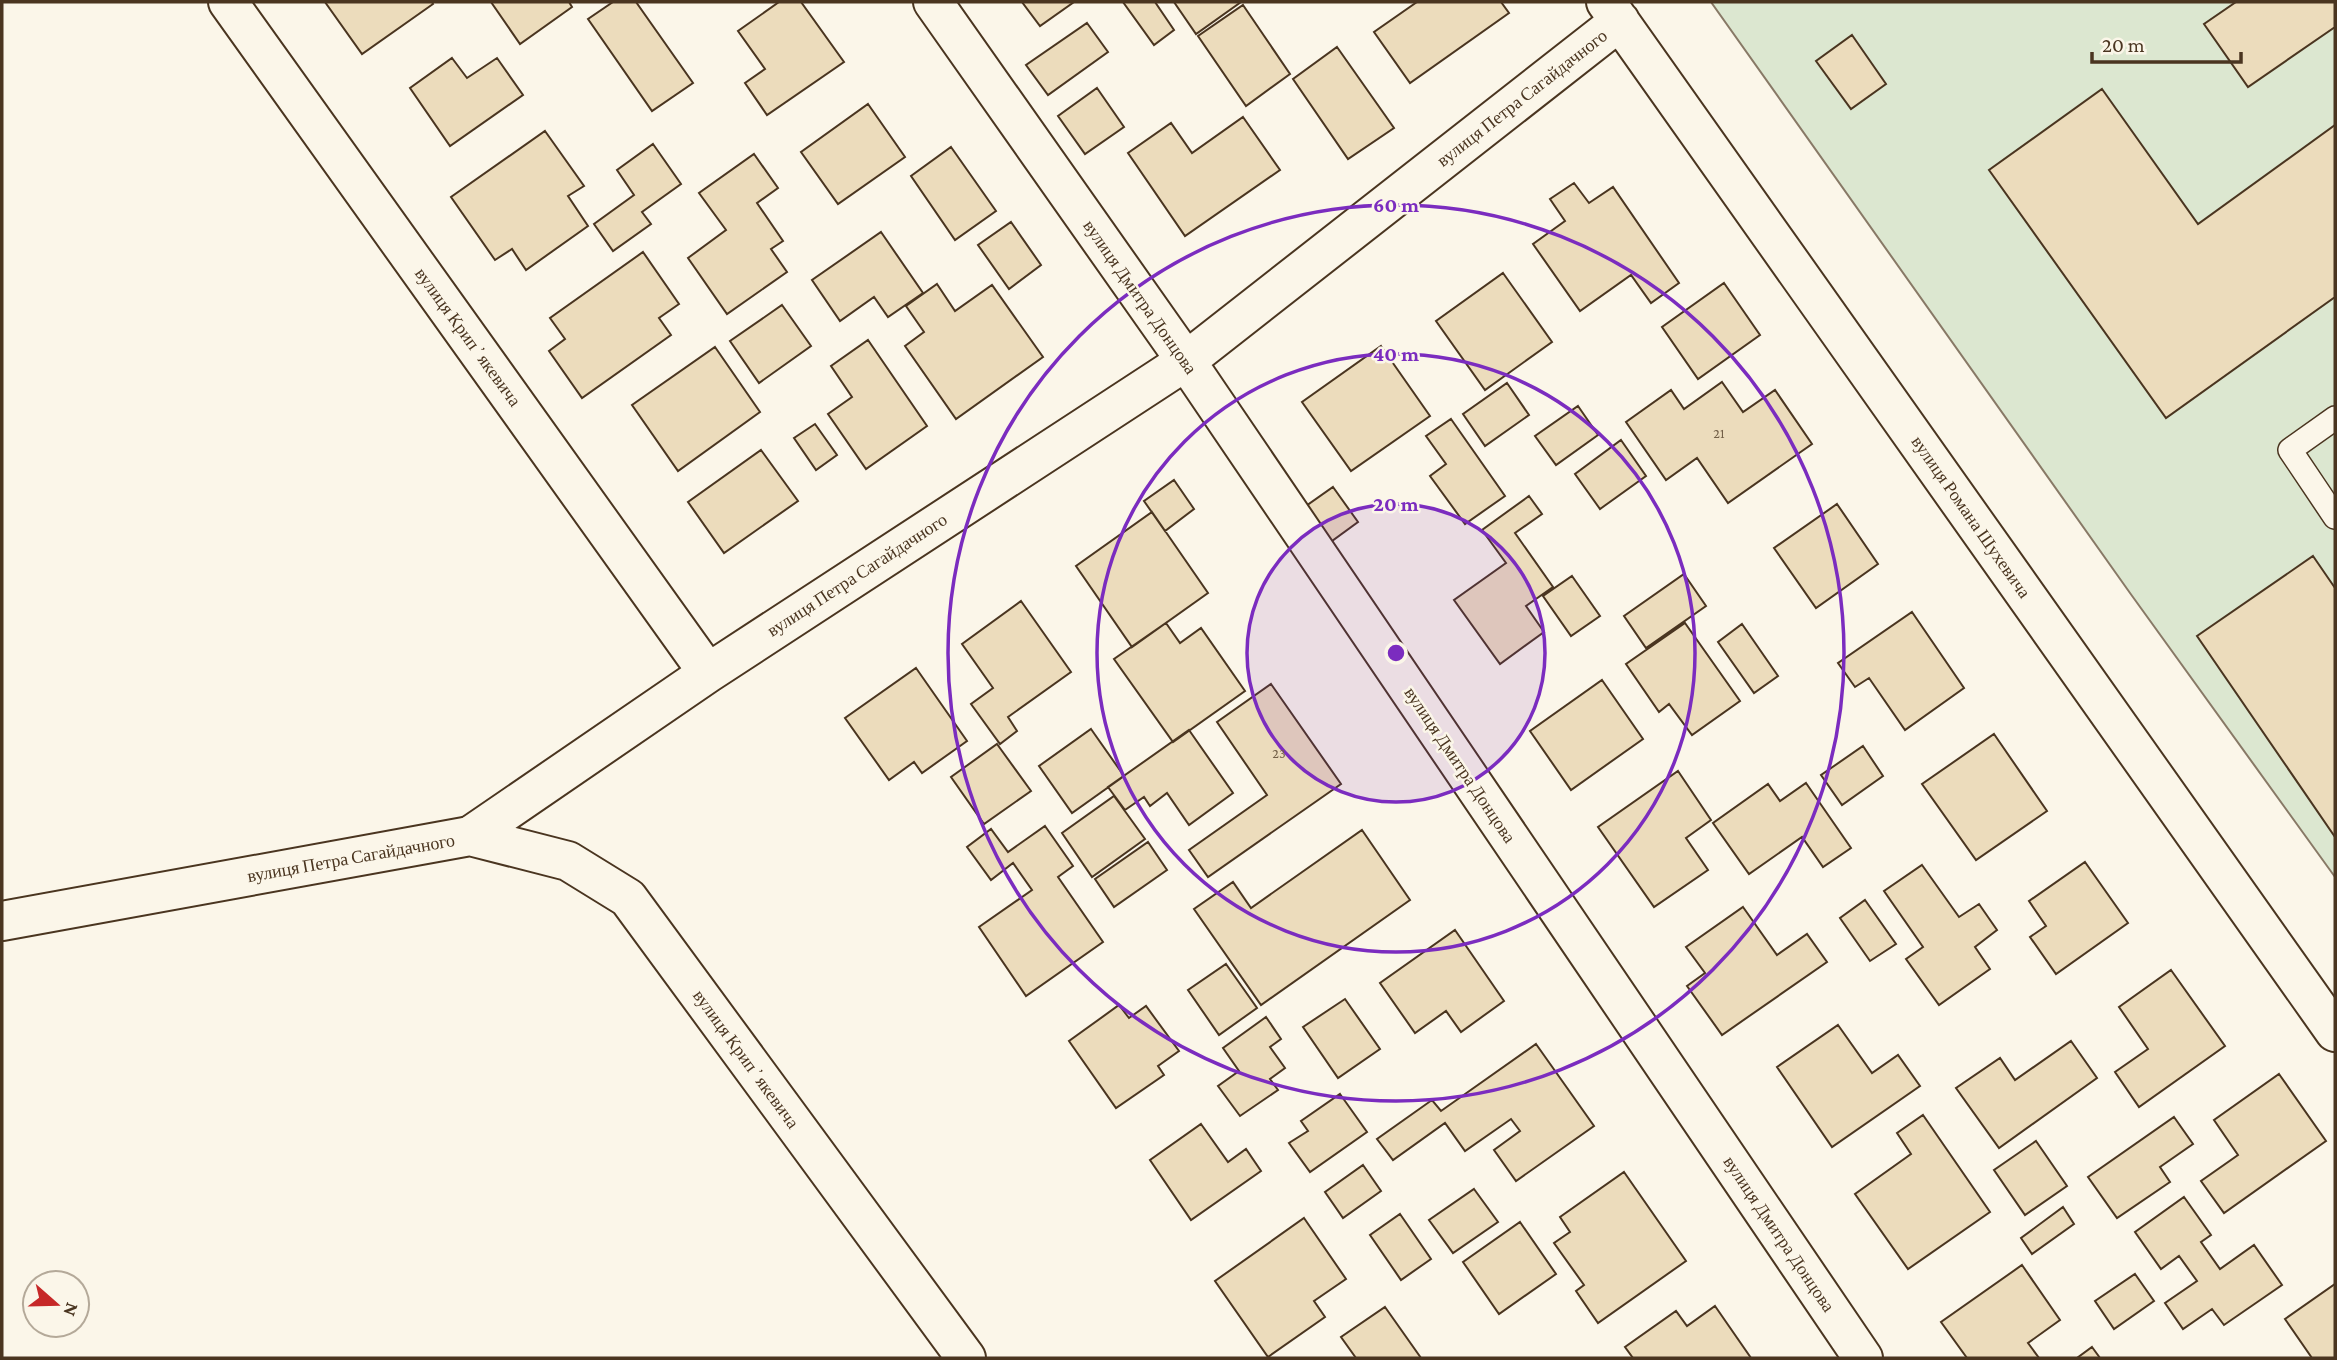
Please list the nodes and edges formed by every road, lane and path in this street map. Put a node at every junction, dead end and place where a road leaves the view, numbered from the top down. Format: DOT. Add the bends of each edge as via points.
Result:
graph roads {
  1 [pos="228,2"];
  2 [pos="933,2"];
  3 [pos="1613,12"];
  4 [pos="1186,361"];
  5 [pos="2335,418"];
  6 [pos="2335,517"];
  7 [pos="708,673"];
  8 [pos="470,836"];
  9 [pos="2,921"];
  10 [pos="2335,1032"];
  11 [pos="966,1358"];
  12 [pos="1863,1358"];
  1 -- 7 [label="street, вулиця Крипʼякевича"];
  2 -- 4 [label="street, вулиця Дмитра Донцова"];
  3 -- 4 [label="street, вулиця Петра Сагайдачного"];
  3 -- 10 [label="street, вулиця Романа Шухевича"];
  4 -- 7 [label="street, вулиця Петра Сагайдачного"];
  4 -- 12 [label="street, вулиця Дмитра Донцова"];
  5 -- 6 [label="lane" via="2290,450"];
  7 -- 8 [label="street, вулиця Петра Сагайдачного"];
  8 -- 9 [label="street, вулиця Петра Сагайдачного"];
  8 -- 11 [label="street, вулиця Крипʼякевича" via="568,861 628,898"];
}
